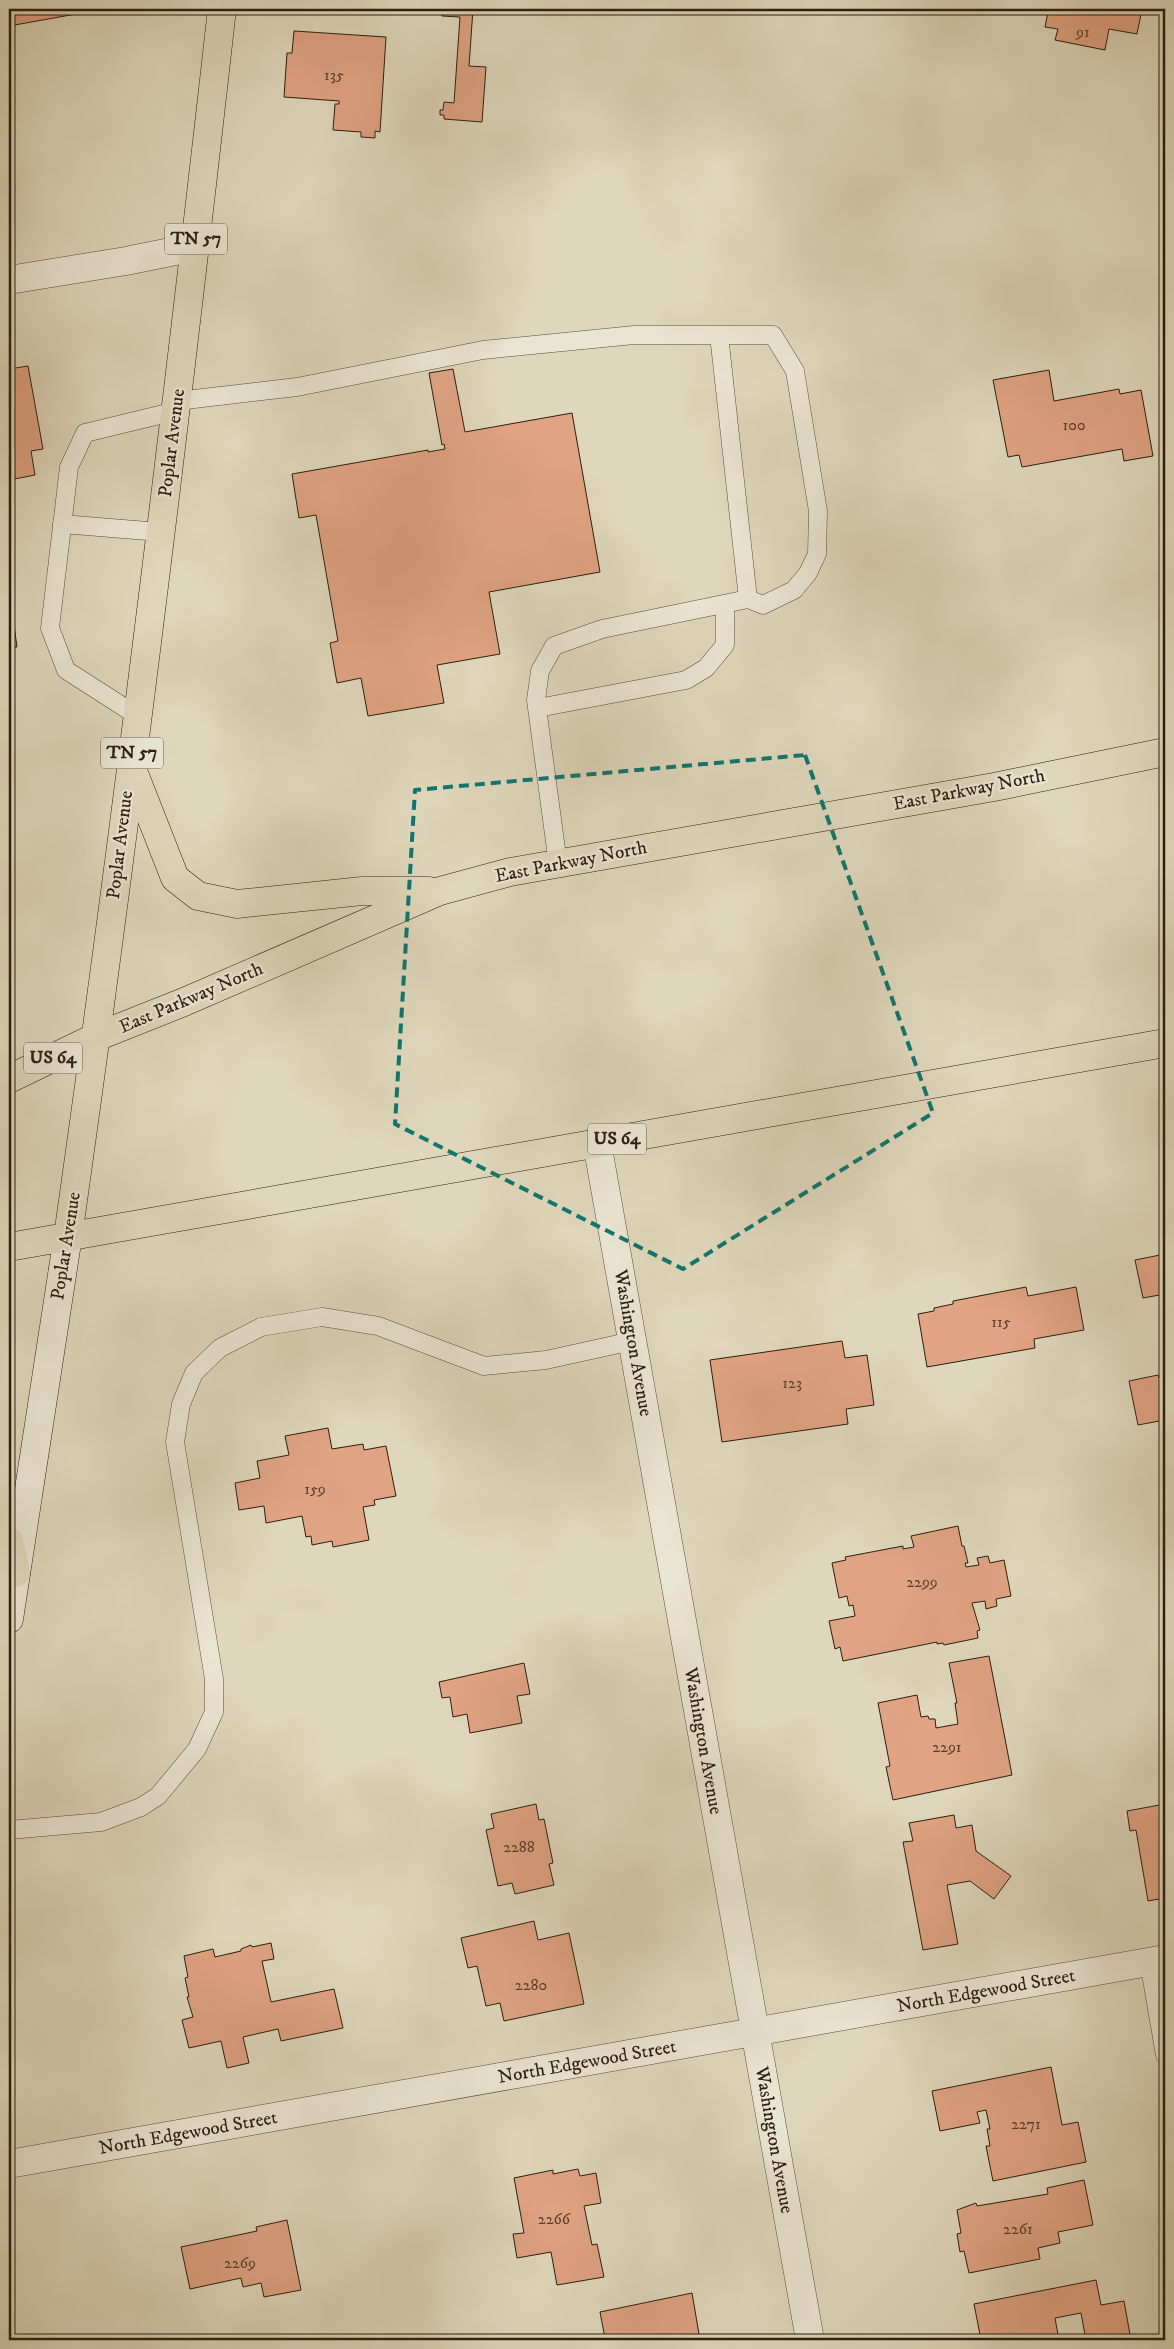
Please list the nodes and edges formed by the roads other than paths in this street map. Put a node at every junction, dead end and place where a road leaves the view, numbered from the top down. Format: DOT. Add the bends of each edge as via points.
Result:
graph roads {
  1 [pos="222,9"];
  2 [pos="195,247"];
  3 [pos="9,280"];
  4 [pos="719,335"];
  5 [pos="177,406"];
  6 [pos="62,524"];
  7 [pos="160,532"];
  8 [pos="748,600"];
  9 [pos="725,604"];
  10 [pos="538,708"];
  11 [pos="136,715"];
  12 [pos="1165,752"];
  13 [pos="130,764"];
  14 [pos="558,864"];
  15 [pos="440,891"];
  16 [pos="96,1037"];
  17 [pos="1165,1042"];
  18 [pos="9,1079"];
  19 [pos="597,1142"];
  20 [pos="68,1236"];
  21 [pos="9,1247"];
  22 [pos="632,1341"];
  23 [pos="9,1542"];
  24 [pos="16,1573"];
  25 [pos="9,1618"];
  26 [pos="9,1830"];
  27 [pos="1157,1961"];
  28 [pos="755,2032"];
  29 [pos="1165,2055"];
  30 [pos="9,2164"];
  31 [pos="810,2340"];
  1 -- 2 [label="main road, Poplar Avenue / TN 57"];
  2 -- 3 [label="street"];
  2 -- 5 [label="main road, Poplar Avenue / TN 57"];
  4 -- 5 [label="lane" via="634,335 483,350 297,387"];
  4 -- 8 [label="lane"];
  4 -- 8 [label="lane" via="772,335 795,371 818,511 817,554 803,579 794,590 763,605"];
  5 -- 6 [label="lane" via="85,433 68,467"];
  5 -- 7 [label="main road, Poplar Avenue / TN 57"];
  6 -- 7 [label="lane"];
  6 -- 11 [label="lane" via="50,628 66,670"];
  7 -- 11 [label="main road, Poplar Avenue / TN 57"];
  8 -- 9 [label="lane"];
  9 -- 10 [label="lane" via="602,629 554,646 540,671"];
  9 -- 10 [label="lane" via="725,644 706,668 686,680"];
  10 -- 14 [label="lane"];
  11 -- 13 [label="main road, Poplar Avenue / TN 57"];
  12 -- 14 [label="main road, East Parkway North / US 64" via="994,787"];
  13 -- 15 [label="main road" via="175,878 198,896 237,904 362,891"];
  13 -- 16 [label="main road, Poplar Avenue / TN 57"];
  14 -- 15 [label="main road, East Parkway North / US 64" via="510,872"];
  15 -- 16 [label="main road, East Parkway North / US 64"];
  16 -- 18 [label="main road, East Parkway North / US 64"];
  16 -- 20 [label="main road, Poplar Avenue / TN 57"];
  17 -- 19 [label="main road, US 64"];
  19 -- 20 [label="main road, US 64"];
  19 -- 22 [label="street, Washington Avenue"];
  20 -- 21 [label="main road, US 64"];
  20 -- 24 [label="street, Poplar Avenue"];
  22 -- 26 [label="lane" via="546,1360 484,1366 378,1326 322,1317 262,1327 220,1348 194,1373 181,1404 175,1442 214,1680 214,1712 197,1749 158,1796 141,1807 101,1822"];
  22 -- 28 [label="street, Washington Avenue"];
  23 -- 24 [label="main road"];
  24 -- 25 [label="street, Poplar Avenue"];
  27 -- 28 [label="street, North Edgewood Street"];
  27 -- 29 [label="lane"];
  28 -- 30 [label="street, North Edgewood Street"];
  28 -- 31 [label="street, Washington Avenue"];
}
